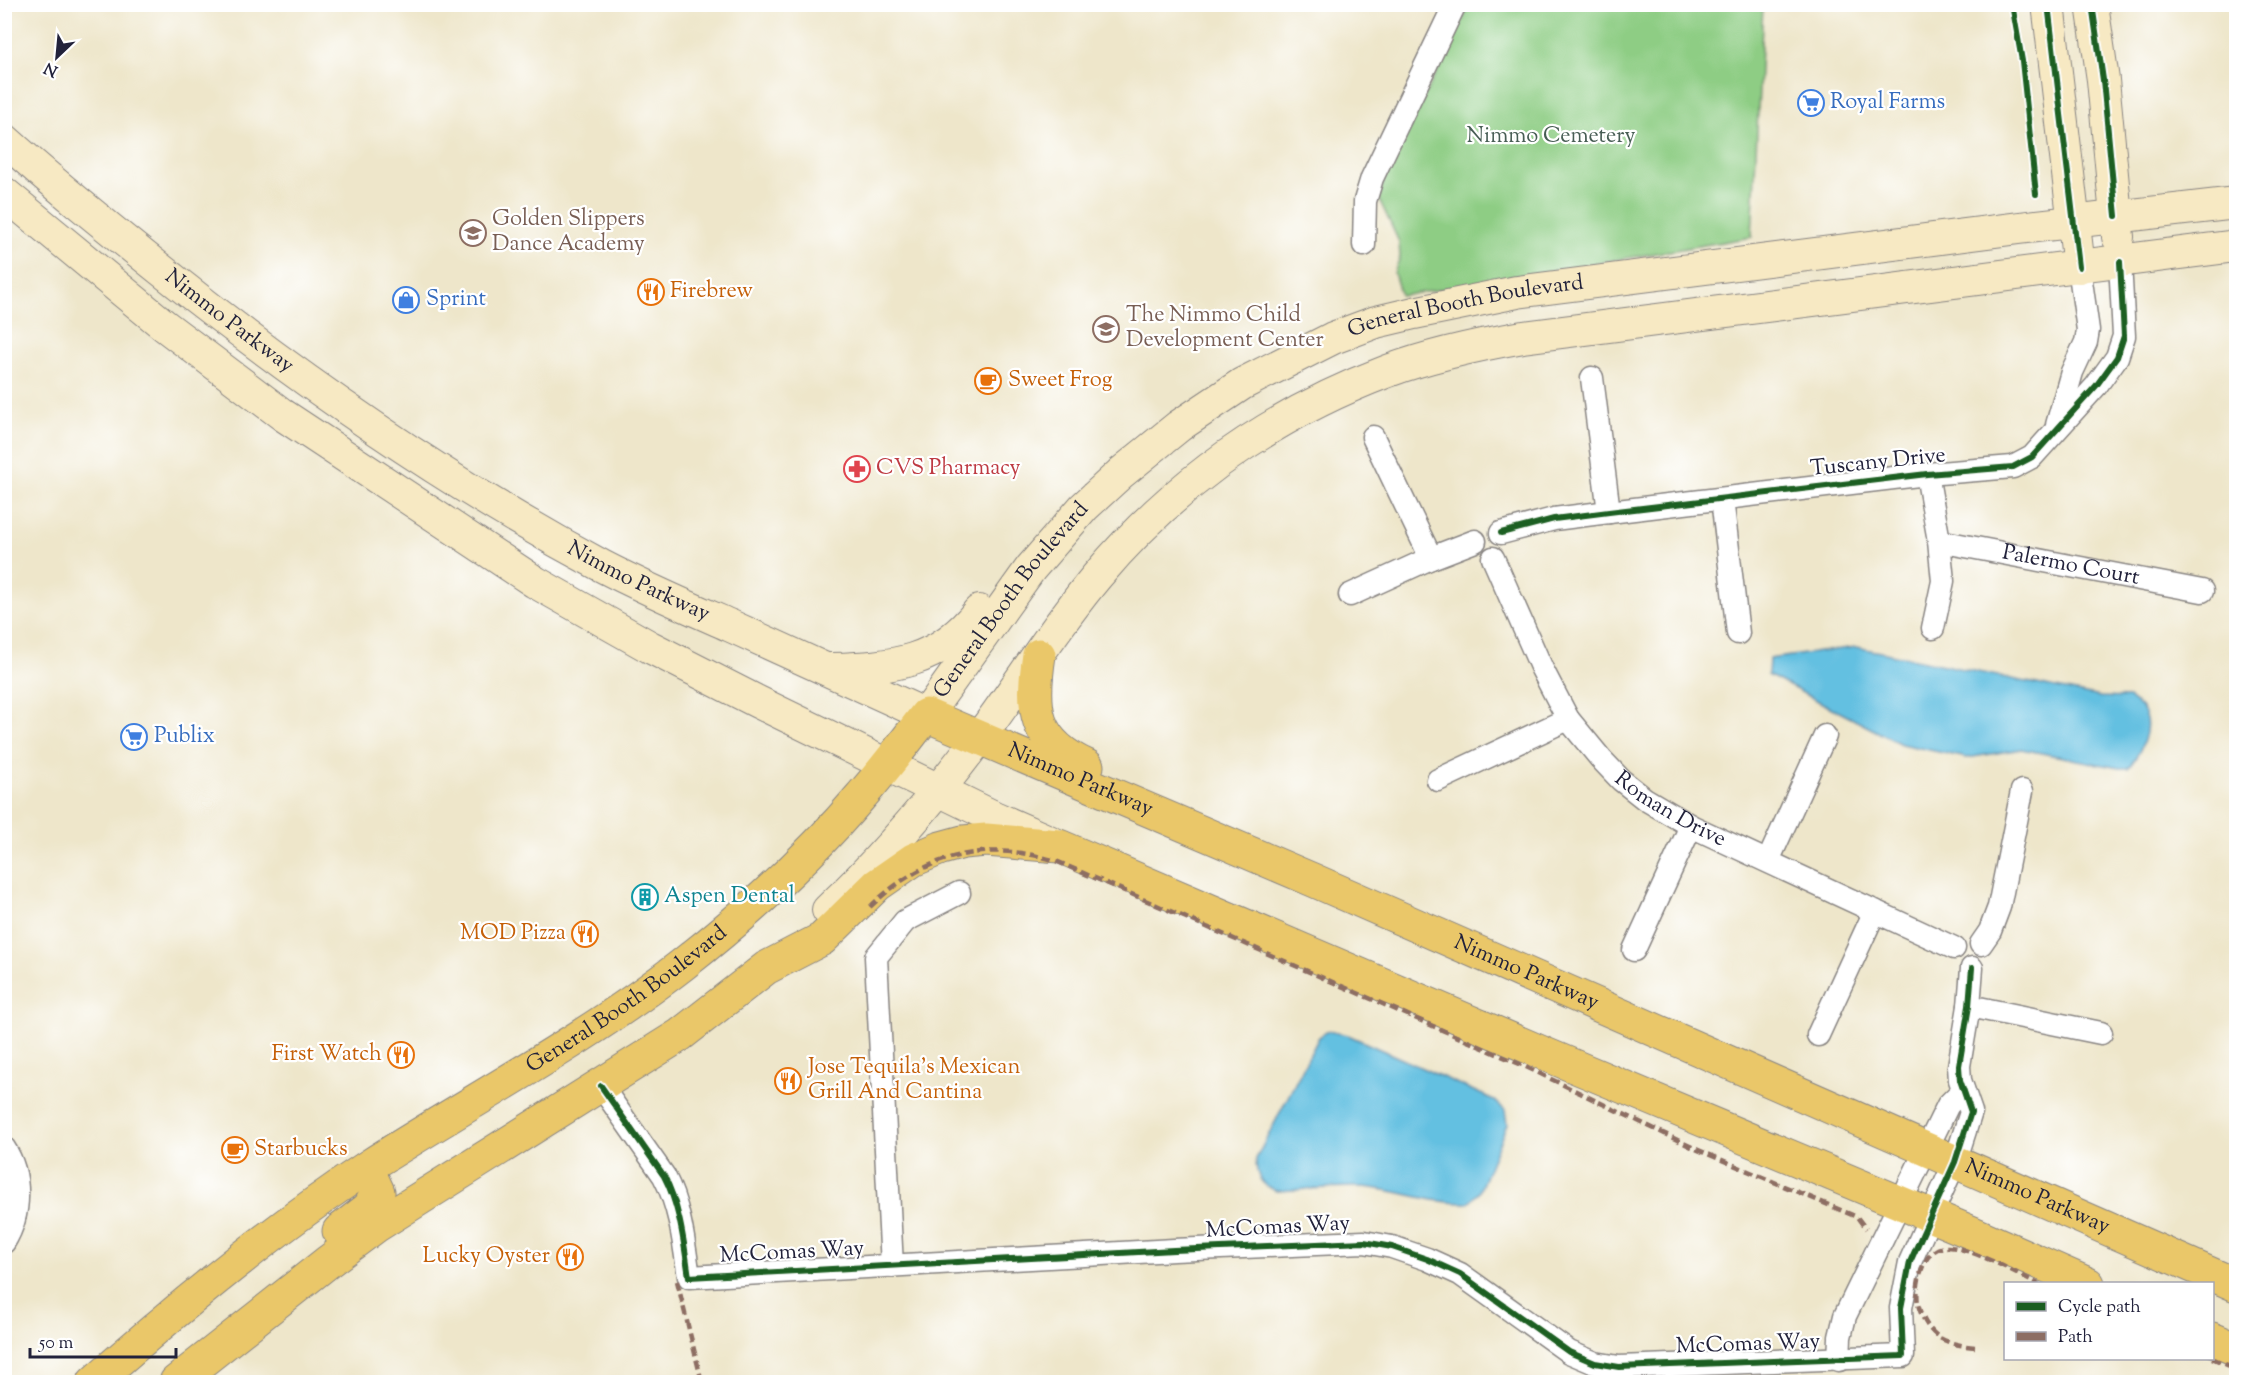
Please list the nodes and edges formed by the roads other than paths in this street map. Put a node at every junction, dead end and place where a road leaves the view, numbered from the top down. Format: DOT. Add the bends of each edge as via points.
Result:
graph roads {
  1 [pos="1455,4"];
  2 [pos="2048,4"];
  3 [pos="2092,4"];
  4 [pos="4,139"];
  5 [pos="4,193"];
  6 [pos="2236,203"];
  7 [pos="2116,216"];
  8 [pos="2074,221"];
  9 [pos="1364,244"];
  10 [pos="2236,246"];
  11 [pos="2120,262"];
  12 [pos="2079,267"];
  13 [pos="1592,378"];
  14 [pos="2056,429"];
  15 [pos="1373,437"];
  16 [pos="1121,473"];
  17 [pos="1927,474"];
  18 [pos="1722,498"];
  19 [pos="1609,512"];
  20 [pos="1501,533"];
  21 [pos="1475,541"];
  22 [pos="1939,541"];
  23 [pos="1431,558"];
  24 [pos="1493,558"];
  25 [pos="2202,591"];
  26 [pos="1350,595"];
  27 [pos="1933,628"];
  28 [pos="1738,633"];
  29 [pos="1039,655"];
  30 [pos="825,669"];
  31 [pos="926,714"];
  32 [pos="1568,718"];
  33 [pos="1825,736"];
  34 [pos="980,737"];
  35 [pos="888,764"];
  36 [pos="1438,780"];
  37 [pos="939,789"];
  38 [pos="2022,791"];
  39 [pos="1691,826"];
  40 [pos="1059,846"];
  41 [pos="1768,861"];
  42 [pos="1313,880"];
  43 [pos="959,893"];
  44 [pos="1875,911"];
  45 [pos="1981,944"];
  46 [pos="1954,948"];
  47 [pos="1634,950"];
  48 [pos="766,968"];
  49 [pos="1972,968"];
  50 [pos="1969,1006"];
  51 [pos="2101,1033"];
  52 [pos="1818,1035"];
  53 [pos="601,1086"];
  54 [pos="1963,1090"];
  55 [pos="4,1148"];
  56 [pos="1941,1156"];
  57 [pos="367,1168"];
  58 [pos="1901,1203"];
  59 [pos="1931,1215"];
  60 [pos="4,1242"];
  61 [pos="892,1266"];
  62 [pos="2083,1282"];
  63 [pos="2236,1286"];
  64 [pos="243,1329"];
  65 [pos="2214,1340"];
  66 [pos="2236,1349"];
  67 [pos="1839,1360"];
  68 [pos="94,1383"];
  69 [pos="176,1383"];
  1 -- 9 [label="street" via="1372,178 1365,201"];
  2 -- 8 [label="main road"];
  3 -- 7 [label="main road"];
  4 -- 30 [label="main road, Nimmo Parkway" via="208,307 387,437 603,566"];
  5 -- 35 [label="main road, Nimmo Parkway" via="156,318 283,415 535,582 659,652"];
  6 -- 7 [label="main road, General Booth Boulevard"];
  7 -- 8 [label="main road, General Booth Boulevard"];
  7 -- 11 [label="main road"];
  8 -- 12 [label="main road"];
  8 -- 16 [label="main road, General Booth Boulevard" via="1528,290 1376,322 1333,338 1242,384 1179,426"];
  10 -- 11 [label="main road, General Booth Boulevard"];
  11 -- 12 [label="main road, General Booth Boulevard"];
  11 -- 14 [label="street, Tuscany Drive" via="2125,324 2122,347 2096,386"];
  12 -- 14 [label="street, Tuscany Drive" via="2088,330"];
  12 -- 29 [label="main road, General Booth Boulevard" via="1523,337 1388,371 1266,428 1218,461 1132,537 1098,575"];
  13 -- 19 [label="street"];
  14 -- 17 [label="street, Tuscany Drive" via="2032,457 2013,467"];
  15 -- 23 [label="street"];
  16 -- 30 [label="main road" via="1078,492 1038,534 952,641 902,663"];
  16 -- 31 [label="main road, General Booth Boulevard" via="1084,507 1031,568"];
  17 -- 18 [label="street, Tuscany Drive"];
  17 -- 22 [label="street"];
  18 -- 19 [label="street, Tuscany Drive"];
  18 -- 28 [label="street"];
  19 -- 20 [label="street, Tuscany Drive" via="1554,519"];
  20 -- 21 [label="street" via="1484,530"];
  20 -- 24 [label="street" via="1505,546"];
  21 -- 23 [label="street"];
  21 -- 24 [label="street" via="1479,554"];
  22 -- 25 [label="street, Palermo Court"];
  22 -- 27 [label="street" via="1943,581"];
  23 -- 26 [label="street"];
  24 -- 32 [label="street, Roman Drive"];
  29 -- 34 [label="main road, General Booth Boulevard"];
  29 -- 42 [label="highway" via="1035,707 1048,740 1060,752 1236,830"];
  30 -- 31 [label="main road, Nimmo Parkway"];
  31 -- 34 [label="highway, Nimmo Parkway"];
  31 -- 35 [label="highway, General Booth Boulevard"];
  32 -- 36 [label="street"];
  32 -- 39 [label="street, Roman Drive" via="1621,780"];
  33 -- 41 [label="street"];
  34 -- 37 [label="main road, General Booth Boulevard"];
  34 -- 42 [label="highway, Nimmo Parkway"];
  35 -- 37 [label="main road, Nimmo Parkway"];
  35 -- 57 [label="highway, General Booth Boulevard" via="793,868 682,965 597,1027"];
  37 -- 40 [label="main road, Nimmo Parkway"];
  37 -- 48 [label="main road, General Booth Boulevard" via="875,863"];
  38 -- 45 [label="street" via="1999,908"];
  39 -- 41 [label="street, Roman Drive"];
  39 -- 47 [label="street"];
  40 -- 48 [label="highway" via="986,840 941,848 890,875 822,939"];
  40 -- 58 [label="highway, Nimmo Parkway"];
  41 -- 44 [label="street, Roman Drive"];
  42 -- 56 [label="highway, Nimmo Parkway"];
  43 -- 61 [label="street" via="905,921 876,957"];
  44 -- 46 [label="street, Roman Drive"];
  44 -- 52 [label="street"];
  45 -- 46 [label="street" via="1964,938"];
  45 -- 49 [label="street" via="1983,958"];
  46 -- 49 [label="street" via="1956,962 1963,968"];
  48 -- 53 [label="highway, General Booth Boulevard" via="680,1035"];
  49 -- 50 [label="street"];
  50 -- 51 [label="street"];
  50 -- 54 [label="street" via="1959,1060"];
  53 -- 61 [label="street, McComas Way" via="670,1187 689,1277"];
  53 -- 64 [label="highway, General Booth Boulevard" via="376,1226"];
  54 -- 56 [label="street" via="1948,1105"];
  54 -- 56 [label="street" via="1971,1112"];
  55 -- 60 [label="street" via="15,1172 17,1193 15,1215"];
  56 -- 58 [label="street, McComas Way"];
  56 -- 59 [label="street"];
  56 -- 63 [label="highway, Nimmo Parkway"];
  57 -- 64 [label="highway" via="378,1192 369,1209 287,1270"];
  57 -- 68 [label="highway, General Booth Boulevard" via="235,1264"];
  58 -- 59 [label="highway, Nimmo Parkway"];
  58 -- 67 [label="street, McComas Way" via="1845,1316"];
  59 -- 62 [label="highway, Nimmo Parkway"];
  59 -- 67 [label="street, McComas Way" via="1910,1262 1901,1308 1903,1356"];
  61 -- 67 [label="street, McComas Way" via="1364,1242 1392,1247 1460,1274 1569,1352 1595,1363 1630,1367"];
  64 -- 69 [label="highway, General Booth Boulevard"];
  65 -- 66 [label="highway"];
}
